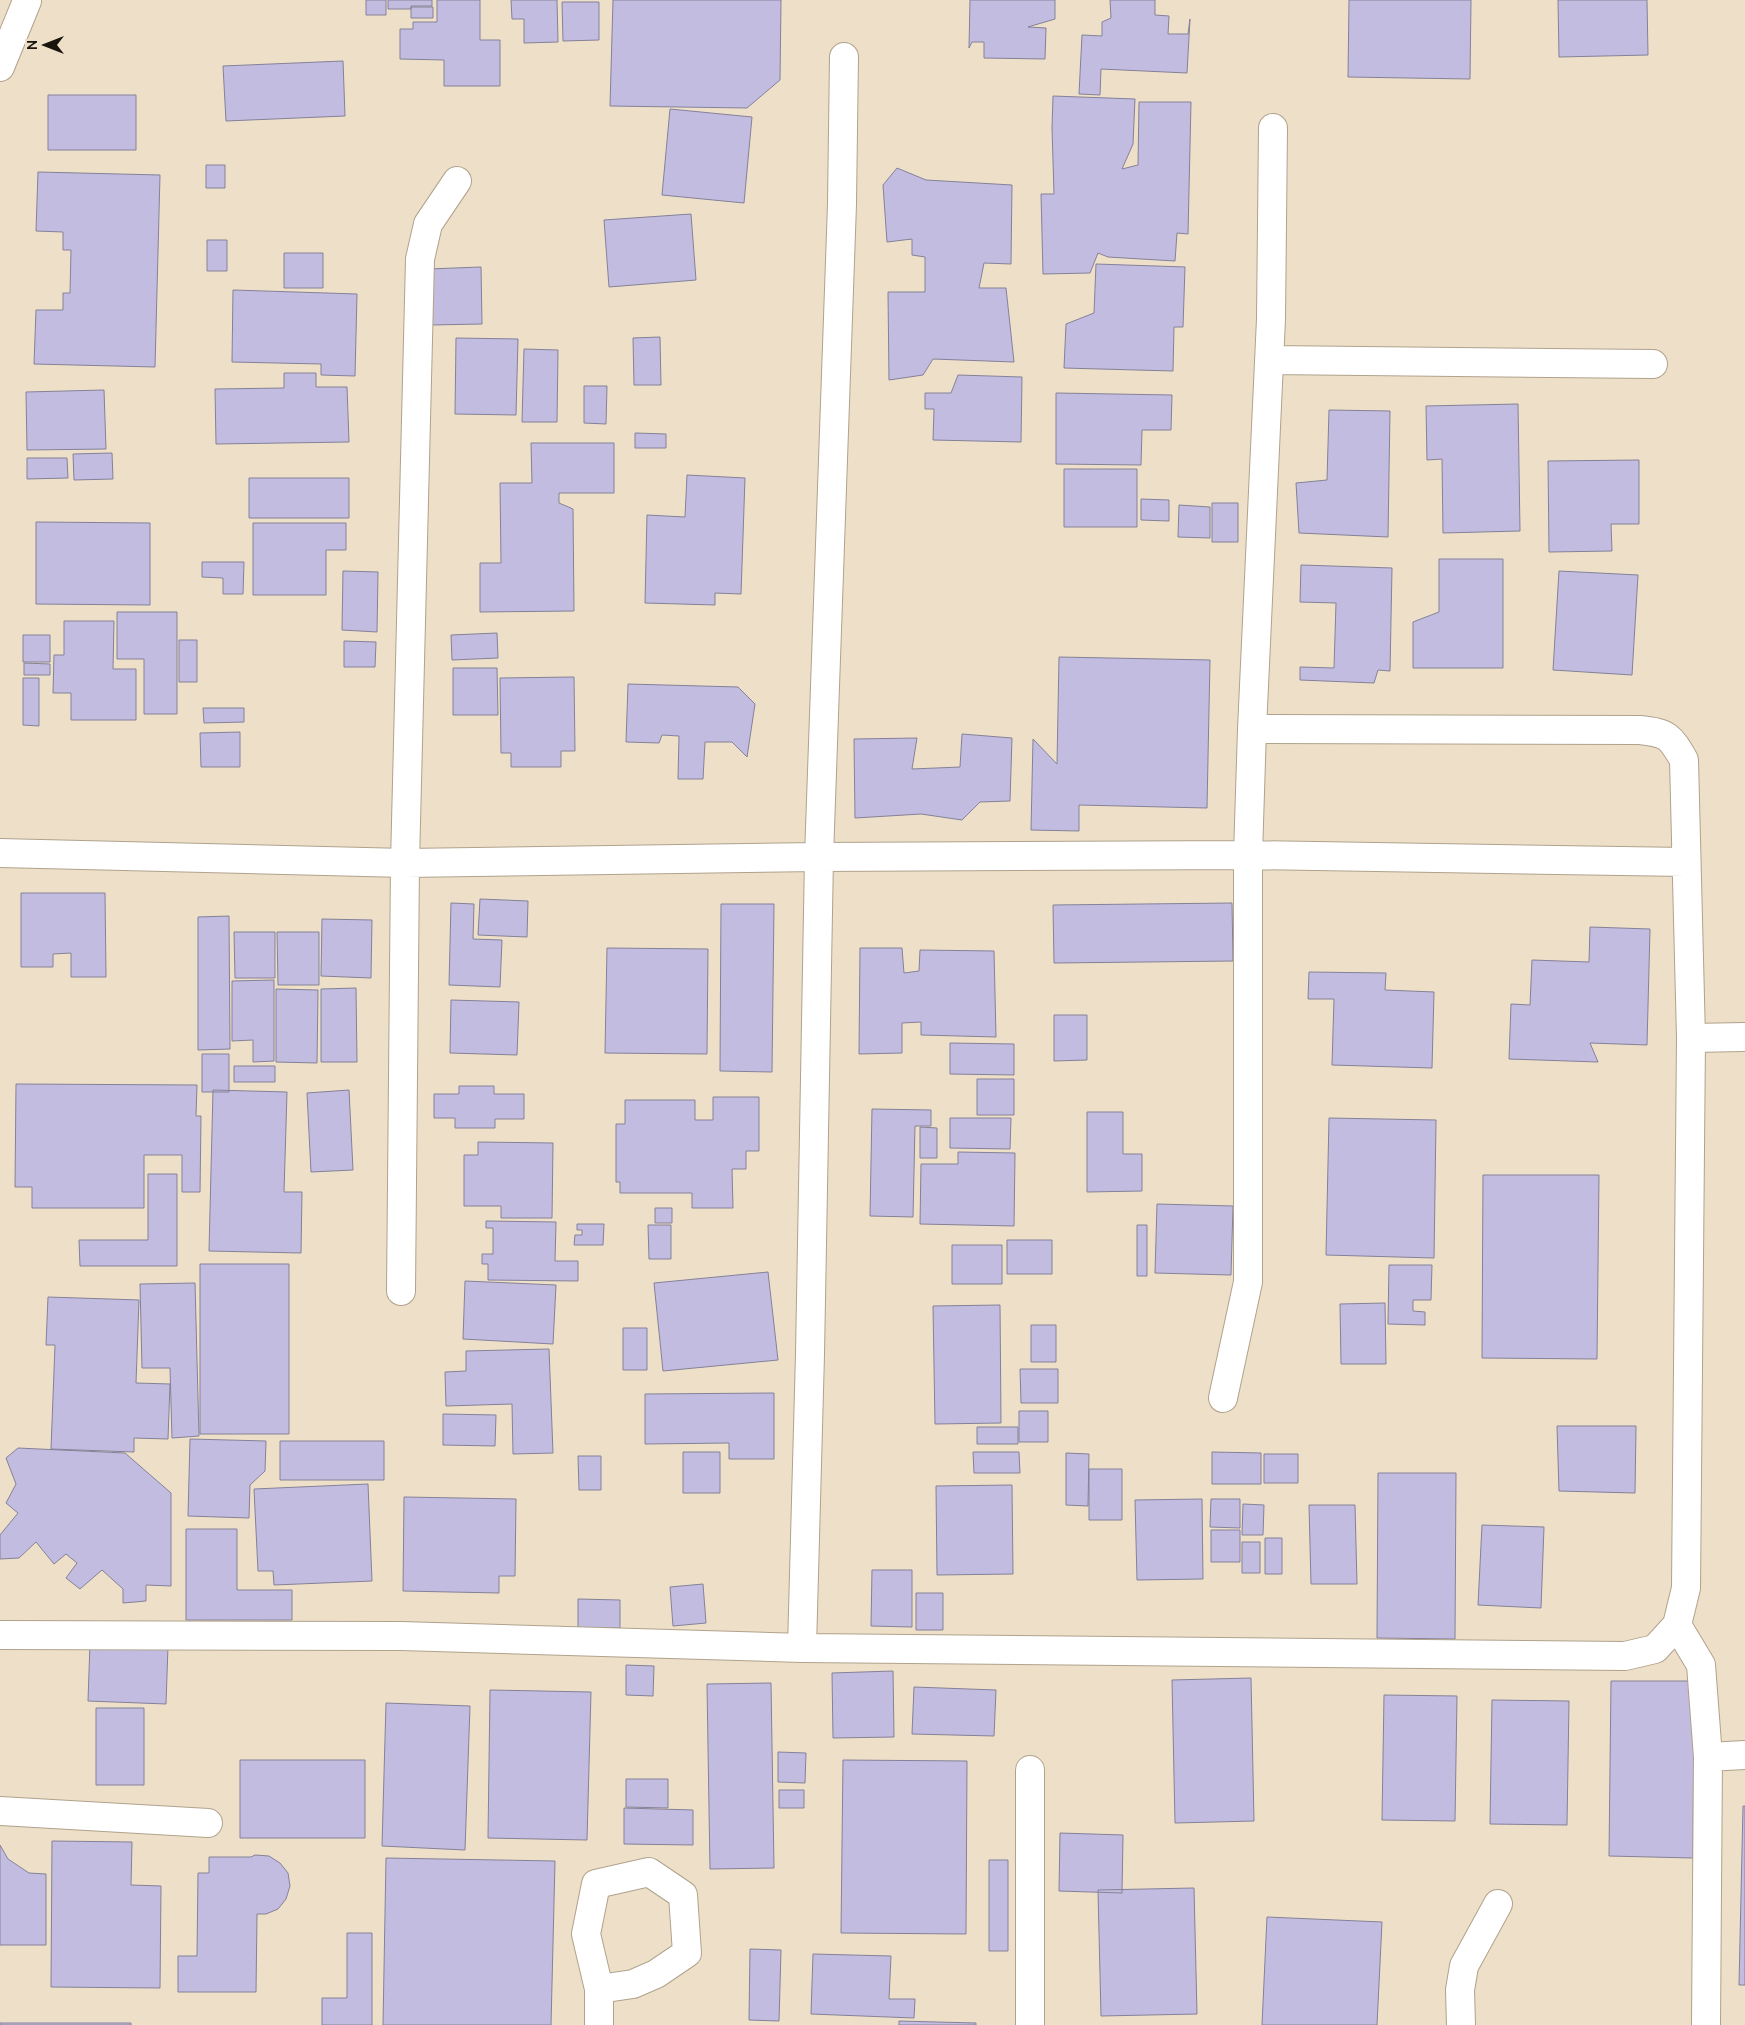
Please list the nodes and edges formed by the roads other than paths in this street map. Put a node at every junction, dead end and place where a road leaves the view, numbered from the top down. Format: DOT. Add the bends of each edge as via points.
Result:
graph roads {
  1 [pos="27,1"];
  2 [pos="844,56"];
  3 [pos="0,67"];
  4 [pos="1273,128"];
  5 [pos="457,181"];
  6 [pos="1269,360"];
  7 [pos="1653,364"];
  8 [pos="1252,729"];
  9 [pos="0,853"];
  10 [pos="1248,855"];
  11 [pos="819,856"];
  12 [pos="1686,862"];
  13 [pos="405,863"];
  14 [pos="1745,1037"];
  15 [pos="1692,1038"];
  16 [pos="401,1291"];
  17 [pos="1223,1398"];
  18 [pos="1677,1625"];
  19 [pos="0,1635"];
  20 [pos="802,1648"];
  21 [pos="1745,1755"];
  22 [pos="1708,1757"];
  23 [pos="1030,1770"];
  24 [pos="0,1812"];
  25 [pos="208,1823"];
  26 [pos="1498,1904"];
  27 [pos="599,1989"];
  28 [pos="599,2025"];
  29 [pos="1030,2025"];
  30 [pos="1460,2025"];
  31 [pos="1706,2025"];
  1 -- 3 [label="street"];
  2 -- 11 [label="street" via="842,204"];
  4 -- 6 [label="street"];
  5 -- 13 [label="street" via="428,224 420,259"];
  6 -- 7 [label="street"];
  6 -- 8 [label="street"];
  8 -- 10 [label="street"];
  8 -- 12 [label="street" via="1640,730 1662,733 1674,743 1684,760"];
  9 -- 13 [label="street"];
  10 -- 11 [label="street"];
  10 -- 12 [label="street"];
  10 -- 17 [label="street" via="1248,1282"];
  11 -- 13 [label="street"];
  11 -- 20 [label="street"];
  12 -- 15 [label="street"];
  13 -- 16 [label="street"];
  14 -- 15 [label="street"];
  15 -- 18 [label="street" via="1686,1588"];
  18 -- 20 [label="street" via="1655,1649 1625,1656"];
  18 -- 22 [label="street" via="1701,1665"];
  19 -- 20 [label="street" via="401,1636"];
  21 -- 22 [label="street"];
  22 -- 31 [label="street"];
  23 -- 29 [label="street"];
  24 -- 25 [label="street"];
  26 -- 30 [label="street" via="1464,1966"];
  27 -- 27 [label="street" via="586,1934 596,1884 649,1872 683,1895 687,1953 656,1974 633,1984"];
  27 -- 28 [label="street"];
}
